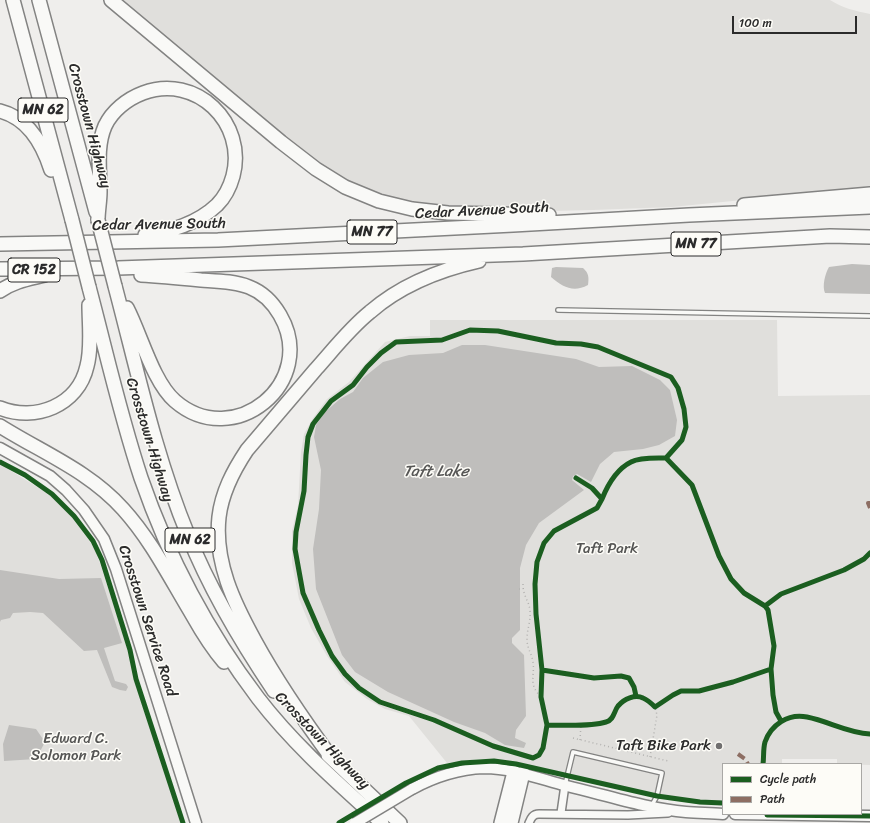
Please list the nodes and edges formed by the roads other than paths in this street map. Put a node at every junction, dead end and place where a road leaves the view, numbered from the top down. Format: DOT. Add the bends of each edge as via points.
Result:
graph roads {
  1 [pos="13,0"];
  2 [pos="39,0"];
  3 [pos="111,0"];
  4 [pos="0,111"];
  5 [pos="870,194"];
  6 [pos="870,207"];
  7 [pos="689,215"];
  8 [pos="629,218"];
  9 [pos="72,220"];
  10 [pos="98,220"];
  11 [pos="870,237"];
  12 [pos="0,240"];
  13 [pos="110,242"];
  14 [pos="0,244"];
  15 [pos="30,244"];
  16 [pos="523,254"];
  17 [pos="115,268"];
  18 [pos="0,269"];
  19 [pos="67,270"];
  20 [pos="115,286"];
  21 [pos="89,287"];
  22 [pos="0,291"];
  23 [pos="558,310"];
  24 [pos="870,316"];
  25 [pos="0,408"];
  26 [pos="0,426"];
  27 [pos="0,448"];
  28 [pos="259,699"];
  29 [pos="333,760"];
  30 [pos="519,772"];
  31 [pos="565,785"];
  32 [pos="651,806"];
  33 [pos="686,812"];
  34 [pos="561,813"];
  35 [pos="722,814"];
  36 [pos="744,815"];
  37 [pos="870,816"];
  38 [pos="778,819"];
  39 [pos="839,819"];
  40 [pos="196,823"];
  41 [pos="355,823"];
  42 [pos="382,823"];
  43 [pos="400,823"];
  44 [pos="501,823"];
  45 [pos="511,823"];
  46 [pos="529,823"];
  1 -- 9 [label="highway, Crosstown Highway / MN 62"];
  2 -- 10 [label="highway, Crosstown Highway / MN 62"];
  3 -- 8 [label="highway" via="298,156 328,178 362,195 396,206 431,212"];
  4 -- 9 [label="highway" via="17,118 29,128 39,142"];
  5 -- 7 [label="highway" via="748,204"];
  6 -- 7 [label="highway, Cedar Avenue South / MN 77"];
  7 -- 8 [label="highway, Cedar Avenue South / MN 77"];
  8 -- 13 [label="highway, Cedar Avenue South / MN 77" via="218,240"];
  9 -- 21 [label="highway, Crosstown Highway / MN 62, bridge"];
  10 -- 13 [label="highway" via="100,143 111,117 126,101 148,91 185,91 206,101 225,120 234,144 234,171 231,183 210,211 188,224 158,233"];
  10 -- 20 [label="highway, Crosstown Highway / MN 62, bridge"];
  11 -- 16 [label="highway, MN 77" via="830,236"];
  12 -- 15 [label="highway"];
  13 -- 15 [label="highway, Cedar Avenue South / CR 152"];
  14 -- 15 [label="highway, Cedar Avenue South / CR 152"];
  16 -- 17 [label="highway, MN 77"];
  16 -- 29 [label="highway" via="444,270 402,289 370,312 353,327 247,450 229,481 219,517 220,553 227,583 246,626 266,661"];
  17 -- 19 [label="highway, CR 152"];
  17 -- 20 [label="highway" via="141,274 239,284 260,293 277,310 287,332 289,359 280,385 264,404 242,415 219,419 184,408 165,390 156,375 134,321"];
  18 -- 19 [label="highway, CR 152"];
  19 -- 22 [label="highway" via="24,280"];
  20 -- 29 [label="highway, Crosstown Highway / MN 62" via="166,473 188,535 207,578 237,634 285,706"];
  21 -- 25 [label="highway" via="88,366 77,389 62,403 41,412 20,413"];
  21 -- 28 [label="highway, Crosstown Highway / MN 62" via="125,426 163,534 203,613"];
  23 -- 24 [label="lane"];
  26 -- 28 [label="highway" via="88,477 123,509 139,528 210,644"];
  27 -- 40 [label="street, Crosstown Service Road" via="50,476 84,510 104,539 116,569"];
  28 -- 42 [label="highway, Crosstown Highway / MN 62" via="300,746"];
  29 -- 43 [label="highway, Crosstown Highway / MN 62"];
  30 -- 31 [label="street"];
  30 -- 41 [label="street, bridge" via="485,768 436,778 412,789"];
  30 -- 44 [label="highway"];
  30 -- 45 [label="highway"];
  31 -- 32 [label="street"];
  31 -- 32 [label="lane" via="573,752 662,773 657,796"];
  31 -- 34 [label="street"];
  32 -- 33 [label="street"];
  33 -- 34 [label="street"];
  33 -- 35 [label="street"];
  34 -- 46 [label="street" via="535,814"];
  36 -- 38 [label="street"];
  37 -- 39 [label="street"];
  38 -- 39 [label="street"];
}
